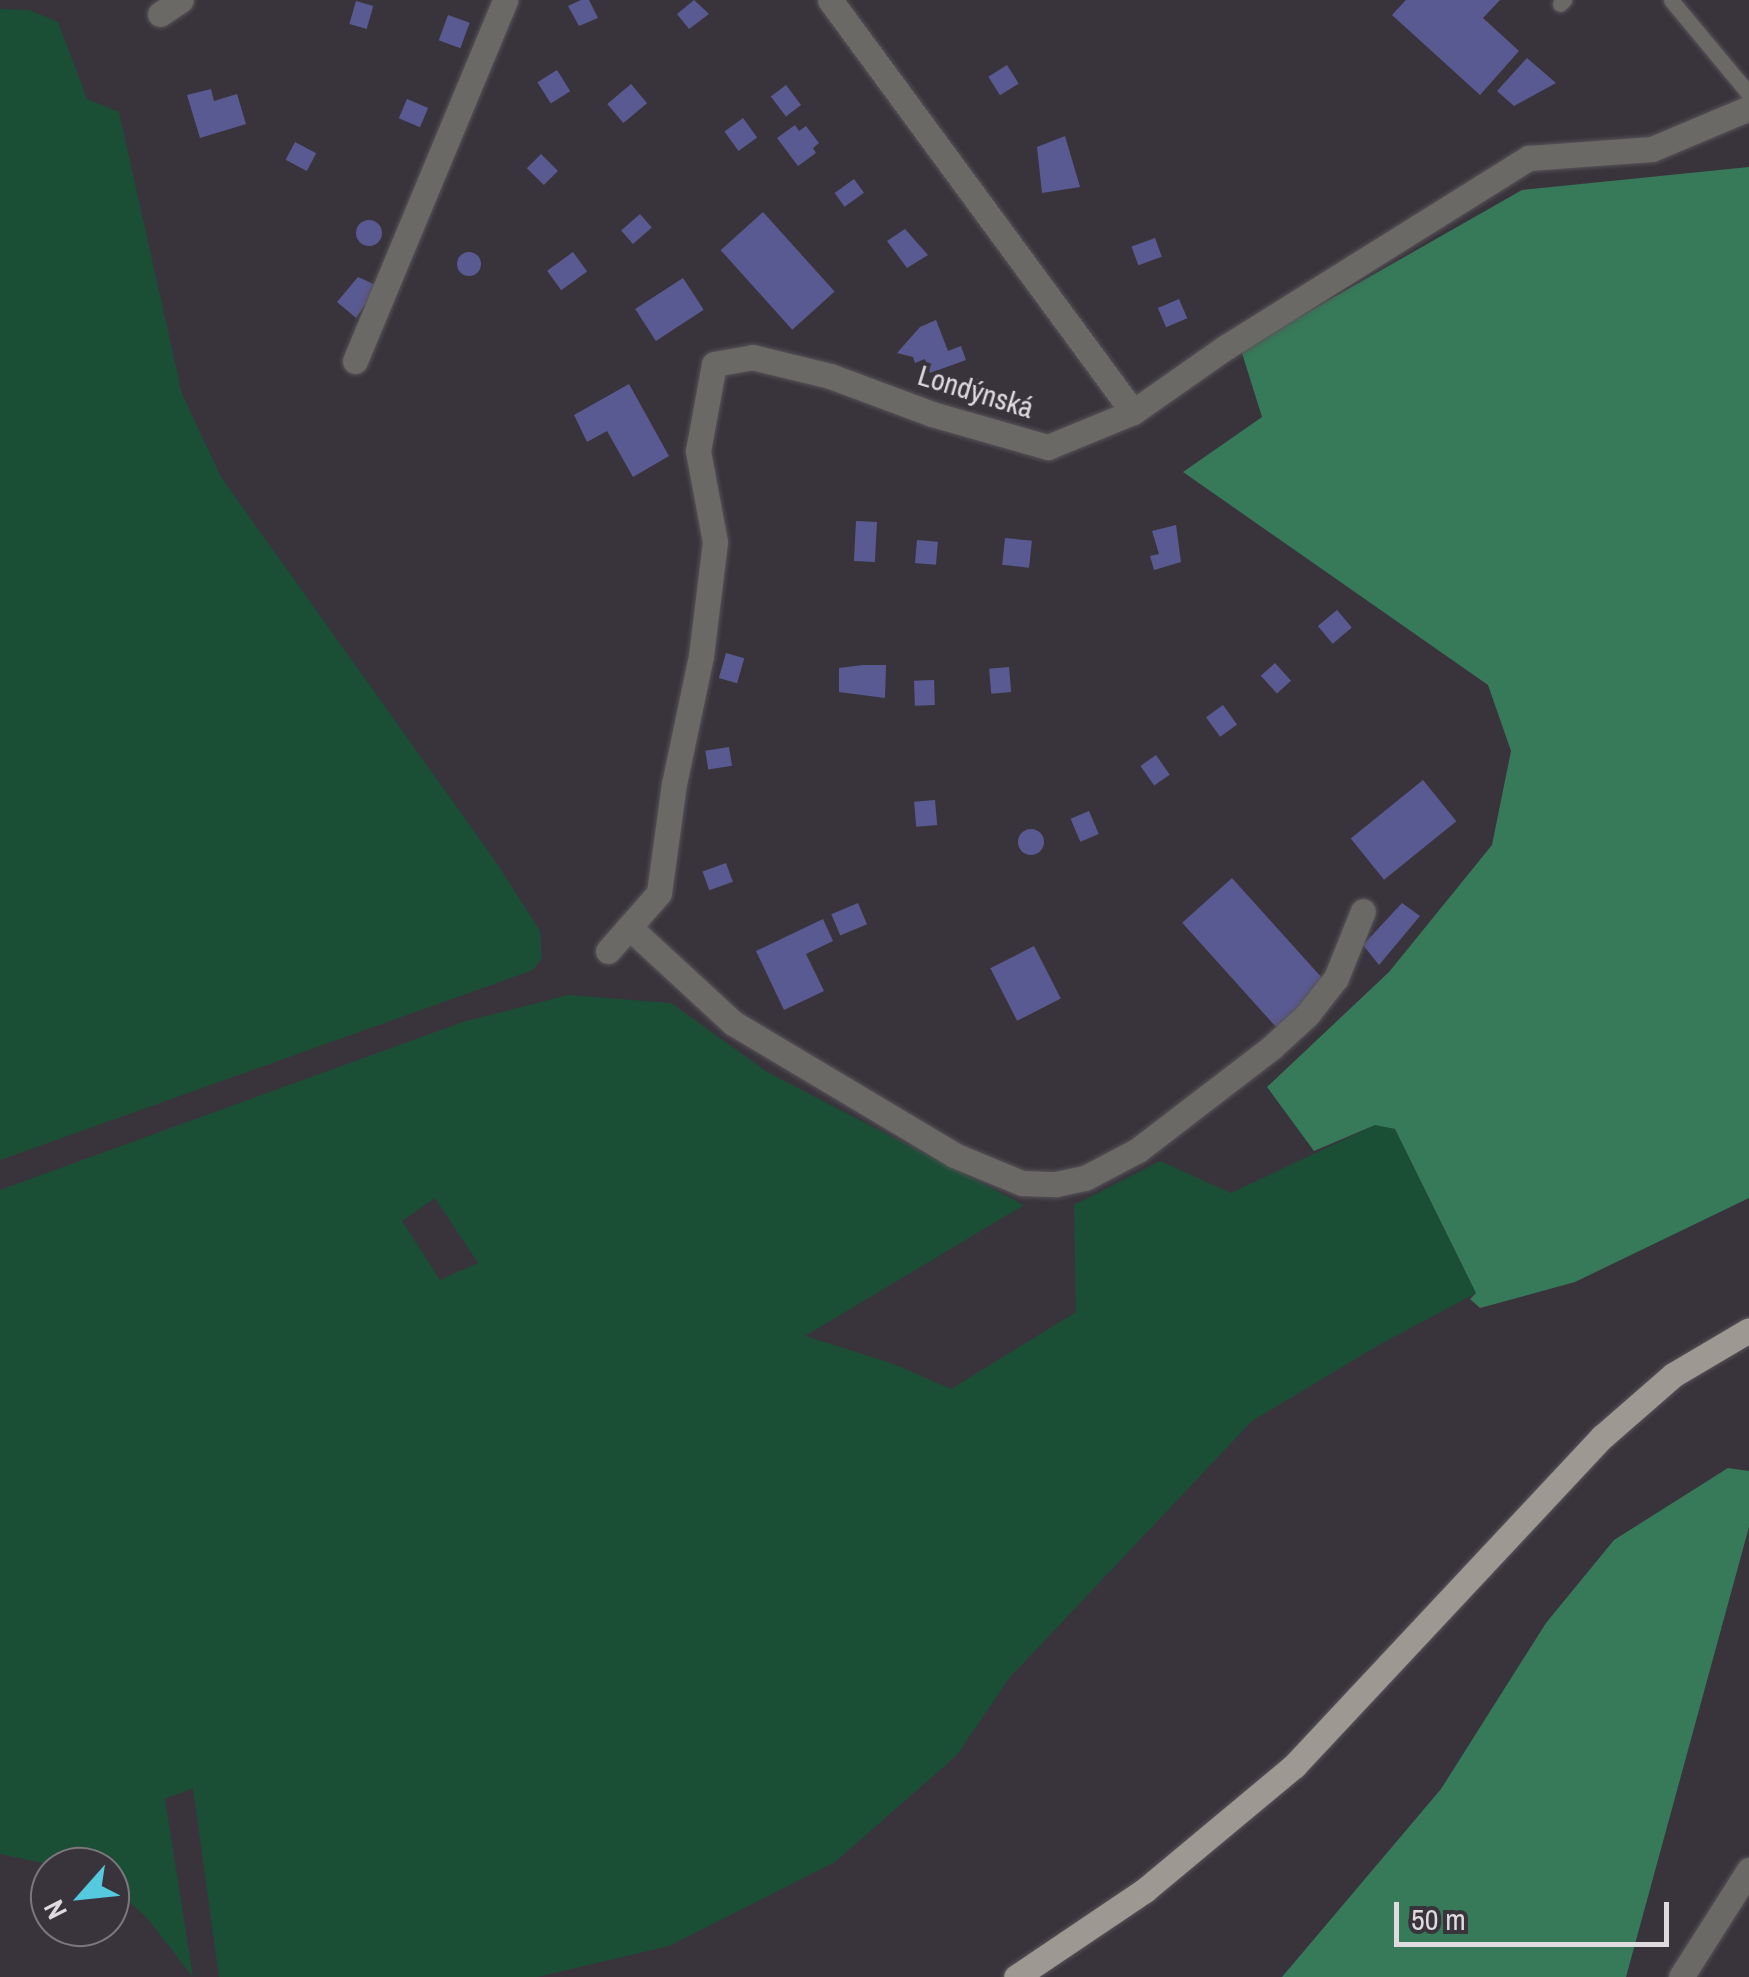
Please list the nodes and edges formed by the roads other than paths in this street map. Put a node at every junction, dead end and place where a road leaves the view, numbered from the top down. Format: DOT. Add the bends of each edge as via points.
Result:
graph roads {
  1 [pos="505,0"];
  2 [pos="830,0"];
  3 [pos="1671,0"];
  4 [pos="1749,94"];
  5 [pos="1749,108"];
  6 [pos="355,360"];
  7 [pos="1132,412"];
  8 [pos="1363,911"];
  9 [pos="629,927"];
  10 [pos="608,951"];
  11 [pos="1749,1330"];
  12 [pos="1749,1870"];
  13 [pos="1016,1977"];
  14 [pos="1681,1977"];
  1 -- 6 [label="street"];
  2 -- 7 [label="street"];
  3 -- 4 [label="lane"];
  5 -- 7 [label="street, Londýnská" via="1652,148 1530,158"];
  7 -- 9 [label="street, Londýnská" via="1048,447 830,376 752,357 714,364 698,450 715,542 701,656 660,892"];
  8 -- 9 [label="street" via="1336,978 1272,1048 1138,1150 1096,1174 1056,1184 1022,1182 954,1154 733,1023"];
  9 -- 10 [label="street, Londýnská"];
  11 -- 13 [label="main road" via="1673,1375 1614,1426 1294,1766 1145,1890"];
  12 -- 14 [label="street"];
}
